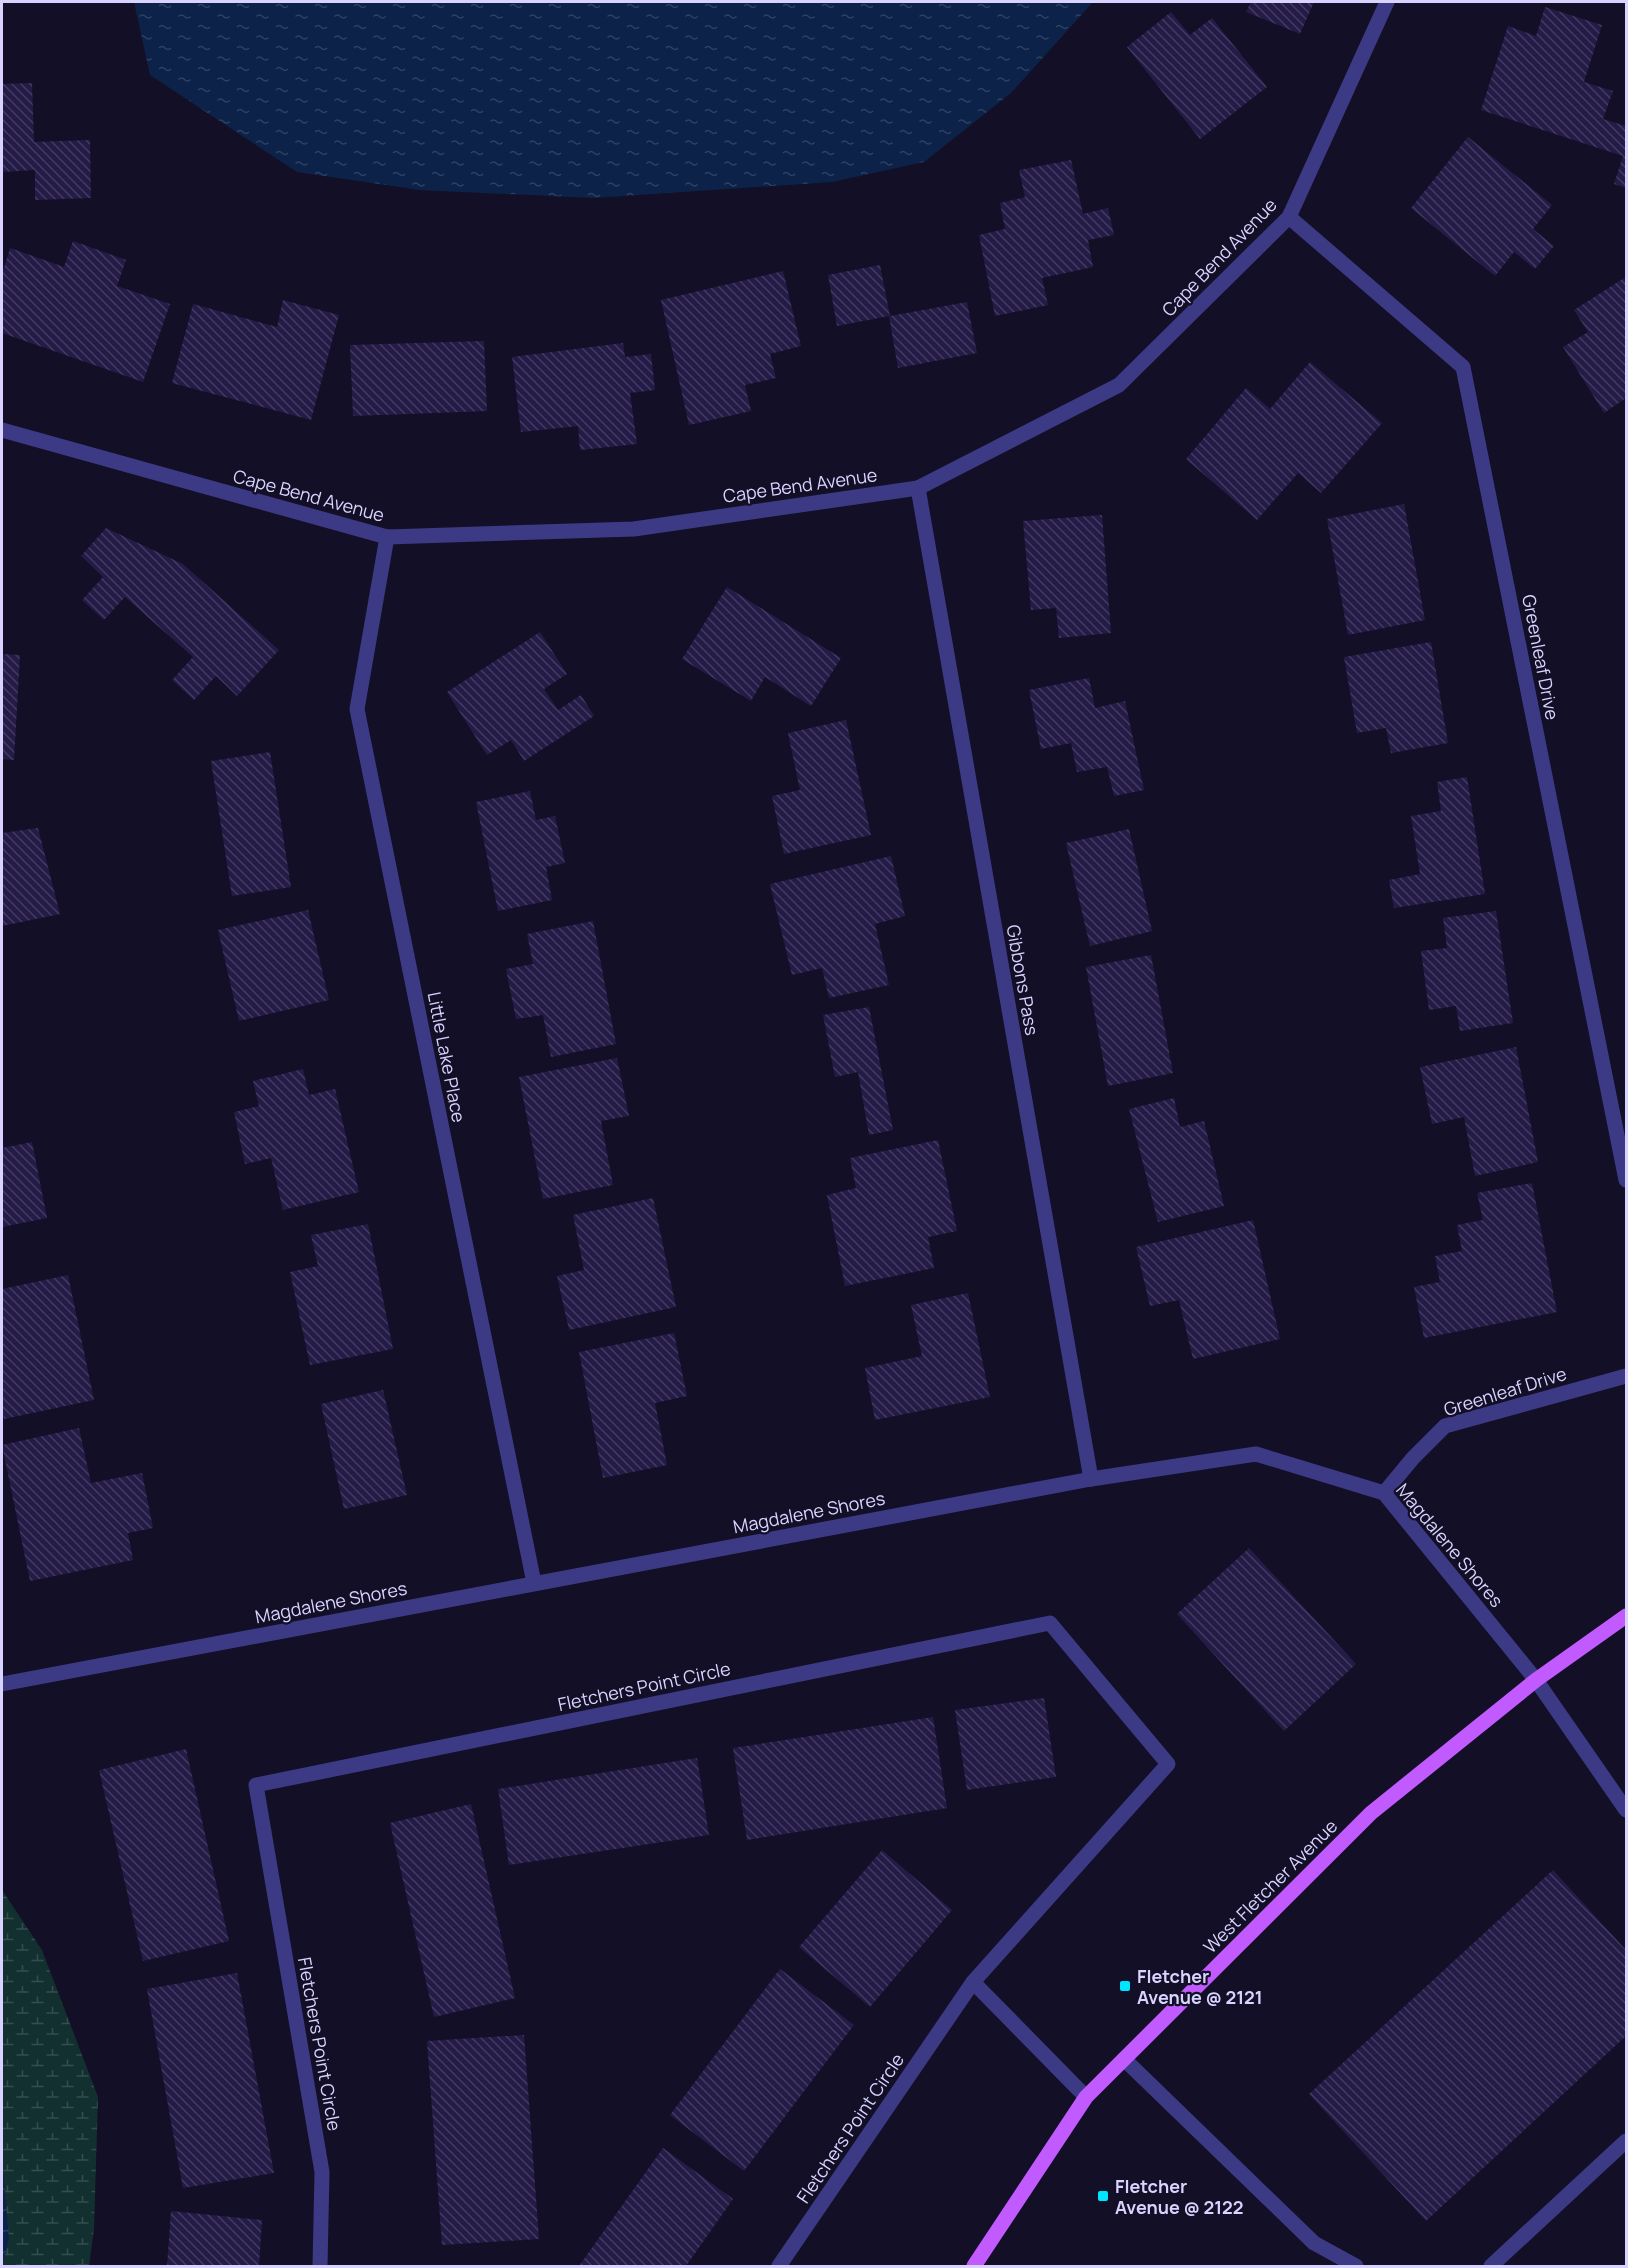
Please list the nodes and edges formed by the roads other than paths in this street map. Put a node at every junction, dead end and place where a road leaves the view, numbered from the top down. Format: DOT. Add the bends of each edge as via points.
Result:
graph roads {
  1 [pos="1387,2"];
  2 [pos="1289,217"];
  3 [pos="2,430"];
  4 [pos="918,488"];
  5 [pos="387,537"];
  6 [pos="1626,1180"];
  7 [pos="1626,1376"];
  8 [pos="1091,1479"];
  9 [pos="1384,1493"];
  10 [pos="534,1583"];
  11 [pos="1626,1616"];
  12 [pos="1536,1680"];
  13 [pos="2,1684"];
  14 [pos="1626,1810"];
  15 [pos="973,1982"];
  16 [pos="1124,2060"];
  17 [pos="1086,2097"];
  18 [pos="1626,2141"];
  19 [pos="320,2266"];
  20 [pos="779,2266"];
  21 [pos="974,2266"];
  22 [pos="1356,2266"];
  23 [pos="1491,2266"];
  1 -- 2 [label="street, Cape Bend Avenue"];
  2 -- 4 [label="street, Cape Bend Avenue" via="1119,385"];
  2 -- 6 [label="street, Greenleaf Drive" via="1463,367"];
  3 -- 5 [label="street, Cape Bend Avenue"];
  4 -- 5 [label="street, Cape Bend Avenue" via="634,529"];
  4 -- 8 [label="street, Gibbons Pass"];
  5 -- 10 [label="street, Little Lake Place" via="357,709"];
  7 -- 9 [label="street, Greenleaf Drive" via="1445,1426"];
  8 -- 9 [label="street, Magdalene Shores" via="1256,1454"];
  8 -- 10 [label="street, Magdalene Shores"];
  9 -- 12 [label="street, Magdalene Shores"];
  10 -- 13 [label="street, Magdalene Shores"];
  11 -- 12 [label="main road, West Fletcher Avenue"];
  12 -- 14 [label="street, Magdalene Shores"];
  12 -- 16 [label="main road, West Fletcher Avenue" via="1371,1813"];
  15 -- 17 [label="street"];
  15 -- 19 [label="street, Fletchers Point Circle" via="1168,1764 1050,1623 256,1785 322,2172"];
  15 -- 20 [label="street, Fletchers Point Circle"];
  16 -- 17 [label="main road, West Fletcher Avenue"];
  16 -- 22 [label="street" via="1314,2243"];
  17 -- 21 [label="main road, West Fletcher Avenue"];
  18 -- 23 [label="street"];
}
